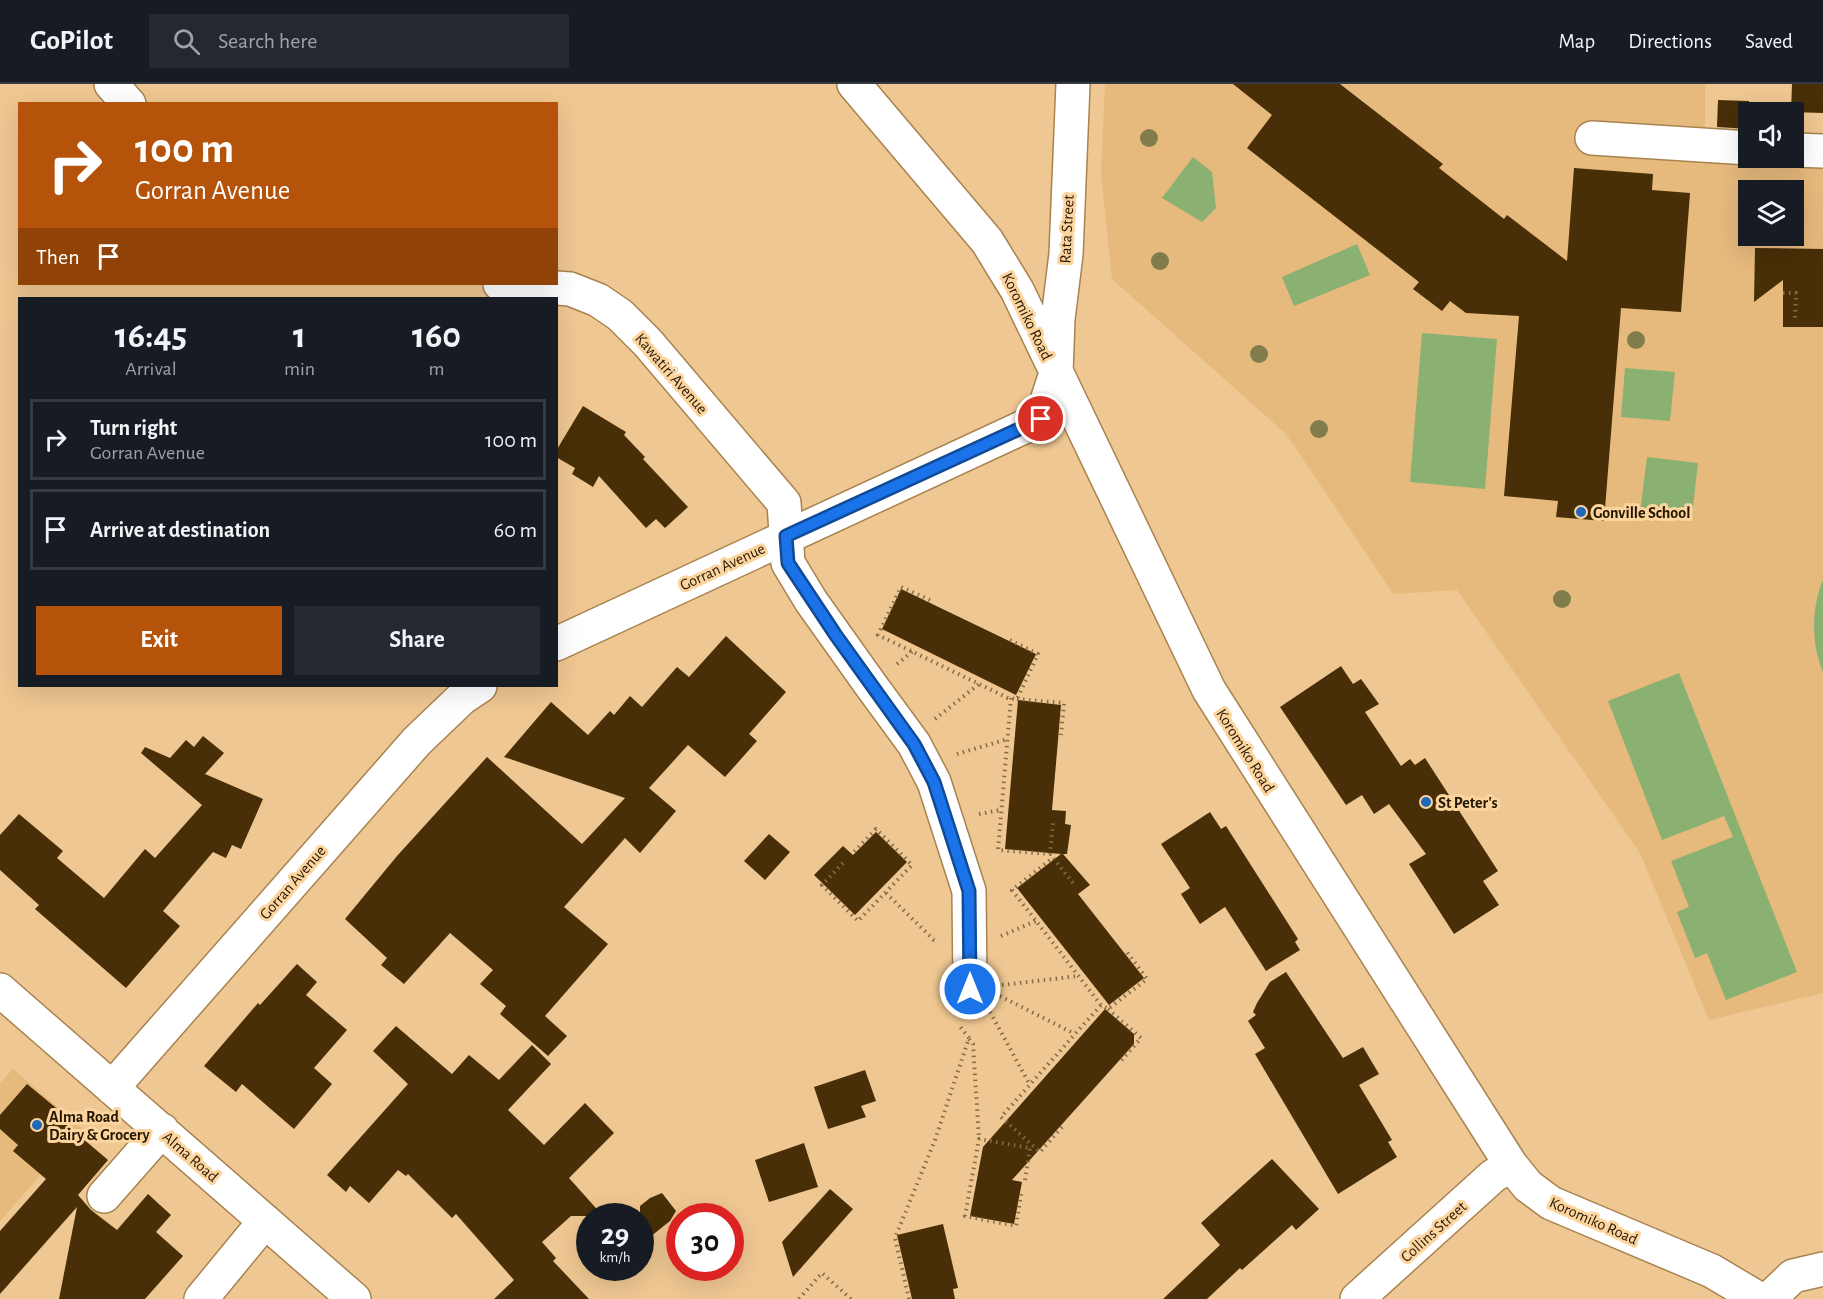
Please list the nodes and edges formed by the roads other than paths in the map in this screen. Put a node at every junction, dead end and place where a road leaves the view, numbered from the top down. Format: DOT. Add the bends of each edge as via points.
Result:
graph roads {
  1 [pos="111,84"];
  2 [pos="854,84"];
  3 [pos="1073,84"];
  4 [pos="127,102"];
  5 [pos="1593,138"];
  6 [pos="1738,147"];
  7 [pos="1804,150"];
  8 [pos="1823,151"];
  9 [pos="514,285"];
  10 [pos="1056,373"];
  11 [pos="786,536"];
  12 [pos="558,643"];
  13 [pos="478,687"];
  14 [pos="970,989"];
  15 [pos="0,990"];
  16 [pos="112,1088"];
  17 [pos="162,1130"];
  18 [pos="1511,1165"];
  19 [pos="104,1196"];
  20 [pos="265,1221"];
  21 [pos="1823,1269"];
  22 [pos="201,1299"];
  23 [pos="354,1299"];
  24 [pos="1357,1299"];
  25 [pos="1759,1299"];
  26 [pos="1769,1299"];
  1 -- 4 [label="street"];
  2 -- 10 [label="street, Koromiko Road" via="987,241 1017,290"];
  3 -- 10 [label="street, Rata Street"];
  5 -- 6 [label="street"];
  7 -- 8 [label="street"];
  9 -- 11 [label="street, Kawatiri Avenue" via="570,289 598,300 620,315 784,503"];
  10 -- 11 [label="street, Gorran Avenue" via="1041,419"];
  10 -- 18 [label="street, Koromiko Road" via="1209,690"];
  11 -- 12 [label="street, Gorran Avenue"];
  11 -- 14 [label="street, Kawatiri Avenue" via="788,563 917,751 934,782 969,891"];
  13 -- 16 [label="street, Gorran Avenue" via="417,741"];
  15 -- 16 [label="street, Alma Road"];
  16 -- 17 [label="street, Alma Road"];
  17 -- 19 [label="street"];
  17 -- 20 [label="street, Alma Road"];
  18 -- 24 [label="street, Collins Street" via="1493,1176"];
  18 -- 25 [label="street, Koromiko Road" via="1528,1186 1551,1203 1712,1272"];
  20 -- 22 [label="street"];
  20 -- 23 [label="street, Alma Road"];
  21 -- 26 [label="street" via="1793,1276"];
}
